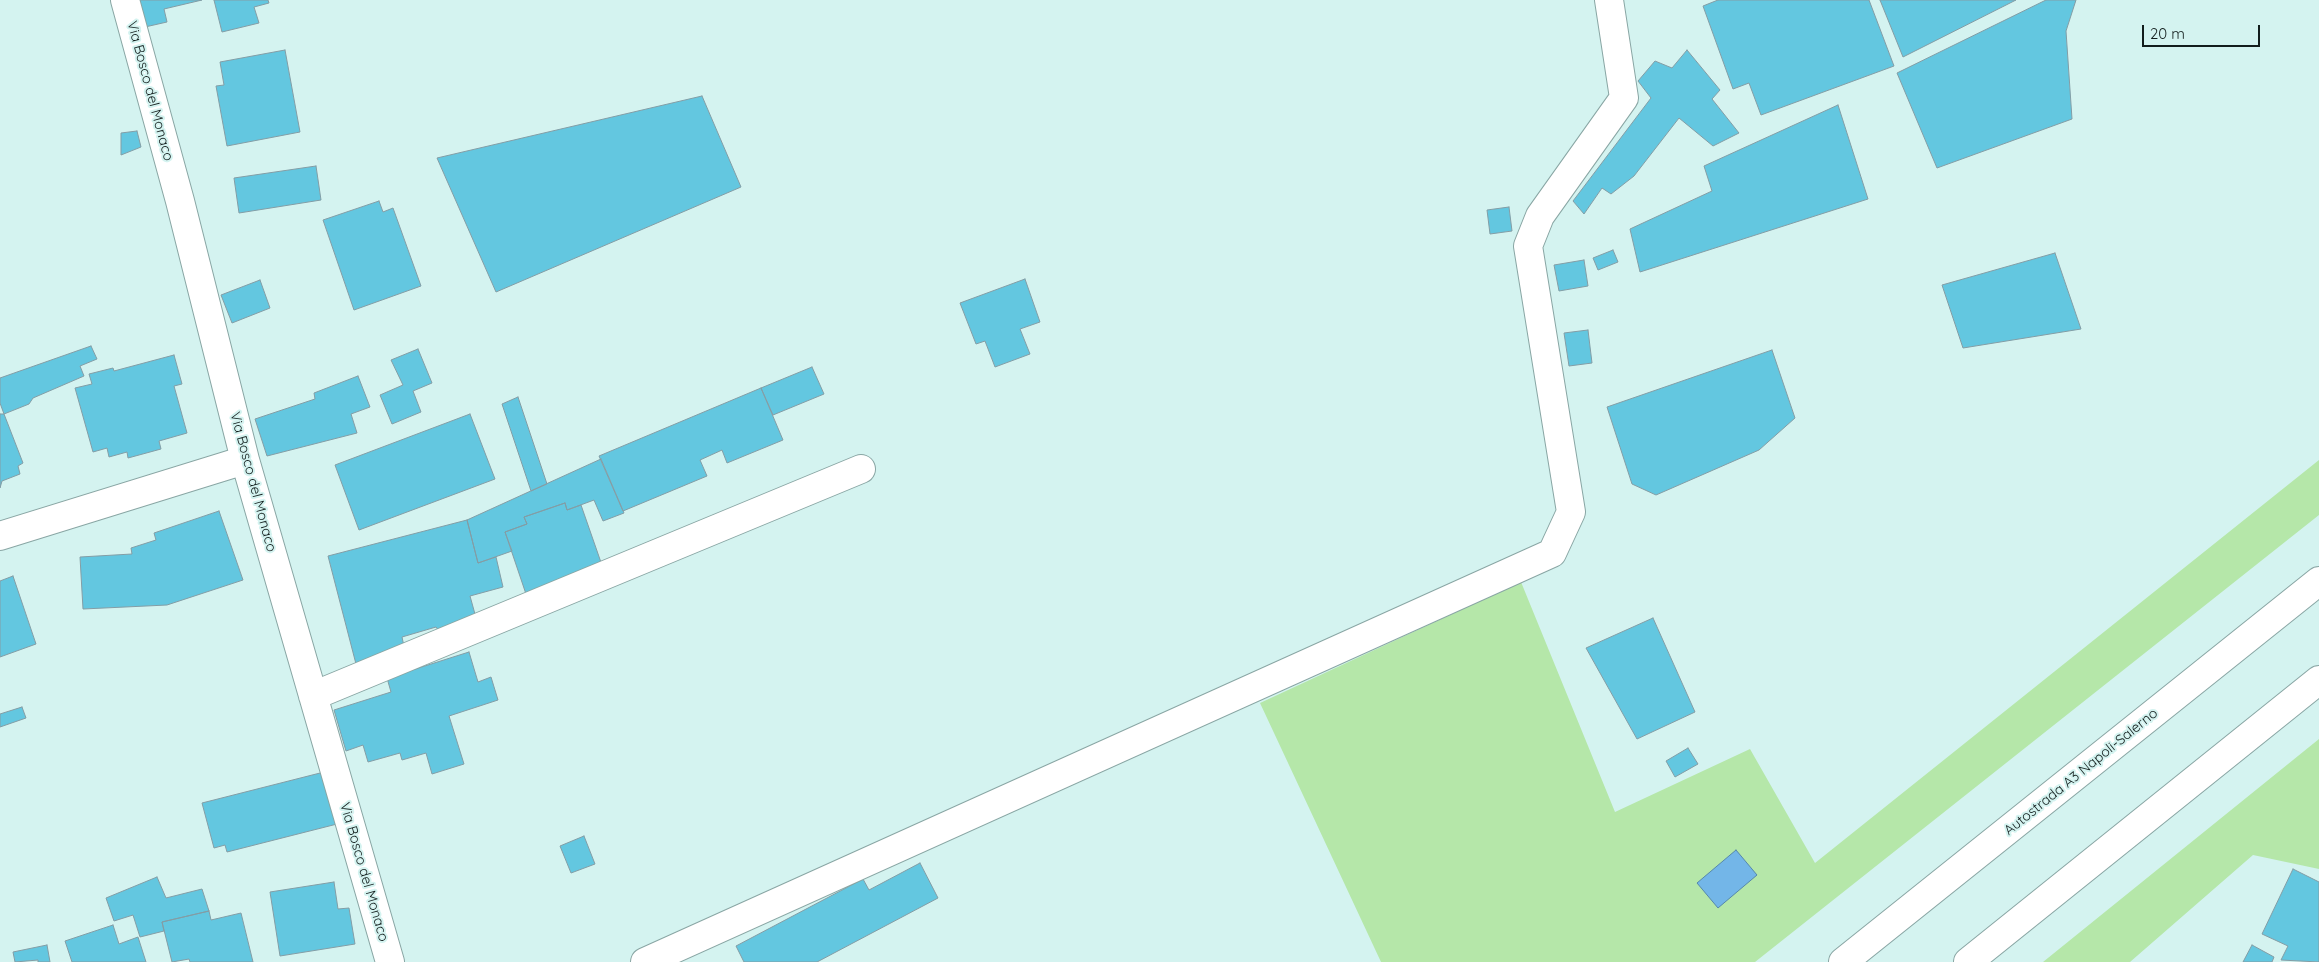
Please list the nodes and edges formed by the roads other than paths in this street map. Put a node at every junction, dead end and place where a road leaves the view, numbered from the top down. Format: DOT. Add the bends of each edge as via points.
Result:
graph roads {
  1 [pos="125,0"];
  2 [pos="1609,0"];
  3 [pos="245,460"];
  4 [pos="861,468"];
  5 [pos="0,536"];
  6 [pos="2319,581"];
  7 [pos="2319,680"];
  8 [pos="313,696"];
  9 [pos="390,962"];
  10 [pos="645,962"];
  11 [pos="1843,962"];
  12 [pos="1968,962"];
  1 -- 3 [label="main road, Via Bosco del Monaco" via="180,200"];
  2 -- 10 [label="main road" via="1624,98 1540,216 1528,246 1571,512 1552,553"];
  3 -- 5 [label="main road"];
  3 -- 8 [label="main road, Via Bosco del Monaco"];
  4 -- 8 [label="main road"];
  6 -- 11 [label="main road, Autostrada A3 Napoli-Salerno"];
  7 -- 12 [label="main road"];
  8 -- 9 [label="main road, Via Bosco del Monaco"];
}
